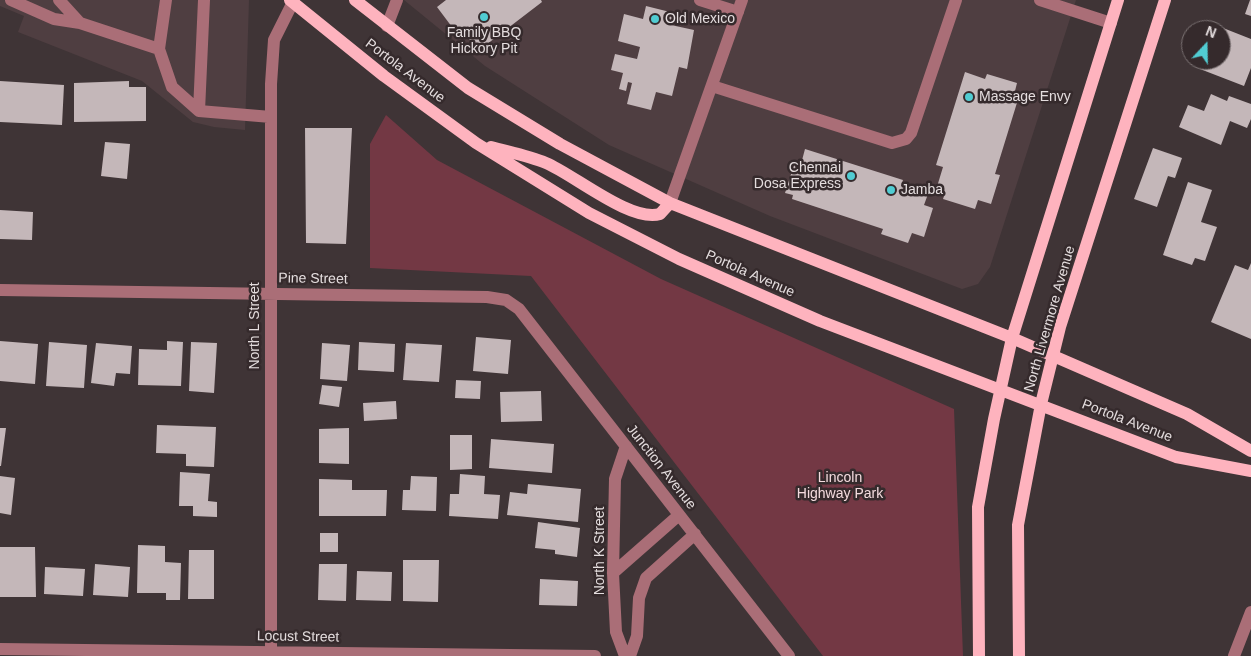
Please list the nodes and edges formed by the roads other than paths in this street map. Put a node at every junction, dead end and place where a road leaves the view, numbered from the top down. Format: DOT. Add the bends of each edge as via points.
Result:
graph roads {
  1 [pos="11,0"];
  2 [pos="58,0"];
  3 [pos="166,0"];
  4 [pos="204,0"];
  5 [pos="355,0"];
  6 [pos="397,0"];
  7 [pos="700,0"];
  8 [pos="956,0"];
  9 [pos="1040,0"];
  10 [pos="1118,0"];
  11 [pos="1165,0"];
  12 [pos="292,1"];
  13 [pos="740,6"];
  14 [pos="80,23"];
  15 [pos="1111,23"];
  16 [pos="387,26"];
  17 [pos="159,49"];
  18 [pos="712,86"];
  19 [pos="199,112"];
  20 [pos="270,117"];
  21 [pos="476,143"];
  22 [pos="670,203"];
  23 [pos="0,290"];
  24 [pos="270,294"];
  25 [pos="506,300"];
  26 [pos="1012,338"];
  27 [pos="1052,356"];
  28 [pos="1001,388"];
  29 [pos="1041,404"];
  30 [pos="626,446"];
  31 [pos="1251,451"];
  32 [pos="1251,471"];
  33 [pos="679,515"];
  34 [pos="696,534"];
  35 [pos="613,573"];
  36 [pos="1251,612"];
  37 [pos="0,649"];
  38 [pos="271,654"];
  39 [pos="595,656"];
  40 [pos="625,656"];
  41 [pos="630,656"];
  42 [pos="789,656"];
  43 [pos="980,656"];
  44 [pos="1019,656"];
  45 [pos="1234,656"];
  1 -- 14 [label="street" via="54,19"];
  2 -- 14 [label="street"];
  3 -- 17 [label="street"];
  4 -- 19 [label="street"];
  5 -- 16 [label="main road, Portola Avenue"];
  6 -- 16 [label="street"];
  7 -- 13 [label="street"];
  8 -- 18 [label="street" via="911,133 906,139 892,143"];
  9 -- 15 [label="street"];
  10 -- 15 [label="main road, North Livermore Avenue"];
  11 -- 27 [label="main road, North Livermore Avenue"];
  12 -- 20 [label="street, North L Street" via="274,40"];
  12 -- 21 [label="main road, Portola Avenue" via="384,76"];
  13 -- 18 [label="street"];
  14 -- 17 [label="street"];
  15 -- 26 [label="main road, North Livermore Avenue"];
  16 -- 22 [label="main road, Portola Avenue" via="477,93 560,144"];
  17 -- 19 [label="street" via="172,87"];
  18 -- 22 [label="street"];
  19 -- 20 [label="street"];
  20 -- 24 [label="street, North L Street"];
  21 -- 22 [label="main road" via="547,163 642,214 660,214"];
  21 -- 28 [label="main road, Portola Avenue" via="589,213 679,259 820,321"];
  22 -- 26 [label="main road, Portola Avenue"];
  23 -- 24 [label="street, Pine Street"];
  24 -- 25 [label="street, Pine Street" via="487,297"];
  24 -- 38 [label="street, North L Street"];
  25 -- 30 [label="street, Junction Avenue" via="519,309"];
  26 -- 27 [label="main road, Portola Avenue"];
  26 -- 28 [label="main road, North Livermore Avenue"];
  27 -- 29 [label="main road, North Livermore Avenue"];
  27 -- 31 [label="main road, Portola Avenue" via="1187,414"];
  28 -- 29 [label="main road, Portola Avenue"];
  28 -- 43 [label="main road, North Livermore Avenue" via="978,507"];
  29 -- 32 [label="main road, Portola Avenue" via="1176,457"];
  29 -- 44 [label="main road, North Livermore Avenue" via="1018,525"];
  30 -- 33 [label="street, Junction Avenue"];
  30 -- 35 [label="street, North K Street" via="615,479"];
  33 -- 34 [label="street, Junction Avenue"];
  33 -- 35 [label="street"];
  34 -- 41 [label="street" via="646,578 639,598 637,636"];
  34 -- 42 [label="street, Junction Avenue"];
  35 -- 40 [label="street, North K Street" via="616,632"];
  36 -- 45 [label="street"];
  37 -- 38 [label="street, Locust Street"];
  38 -- 39 [label="street, Locust Street"];
}
